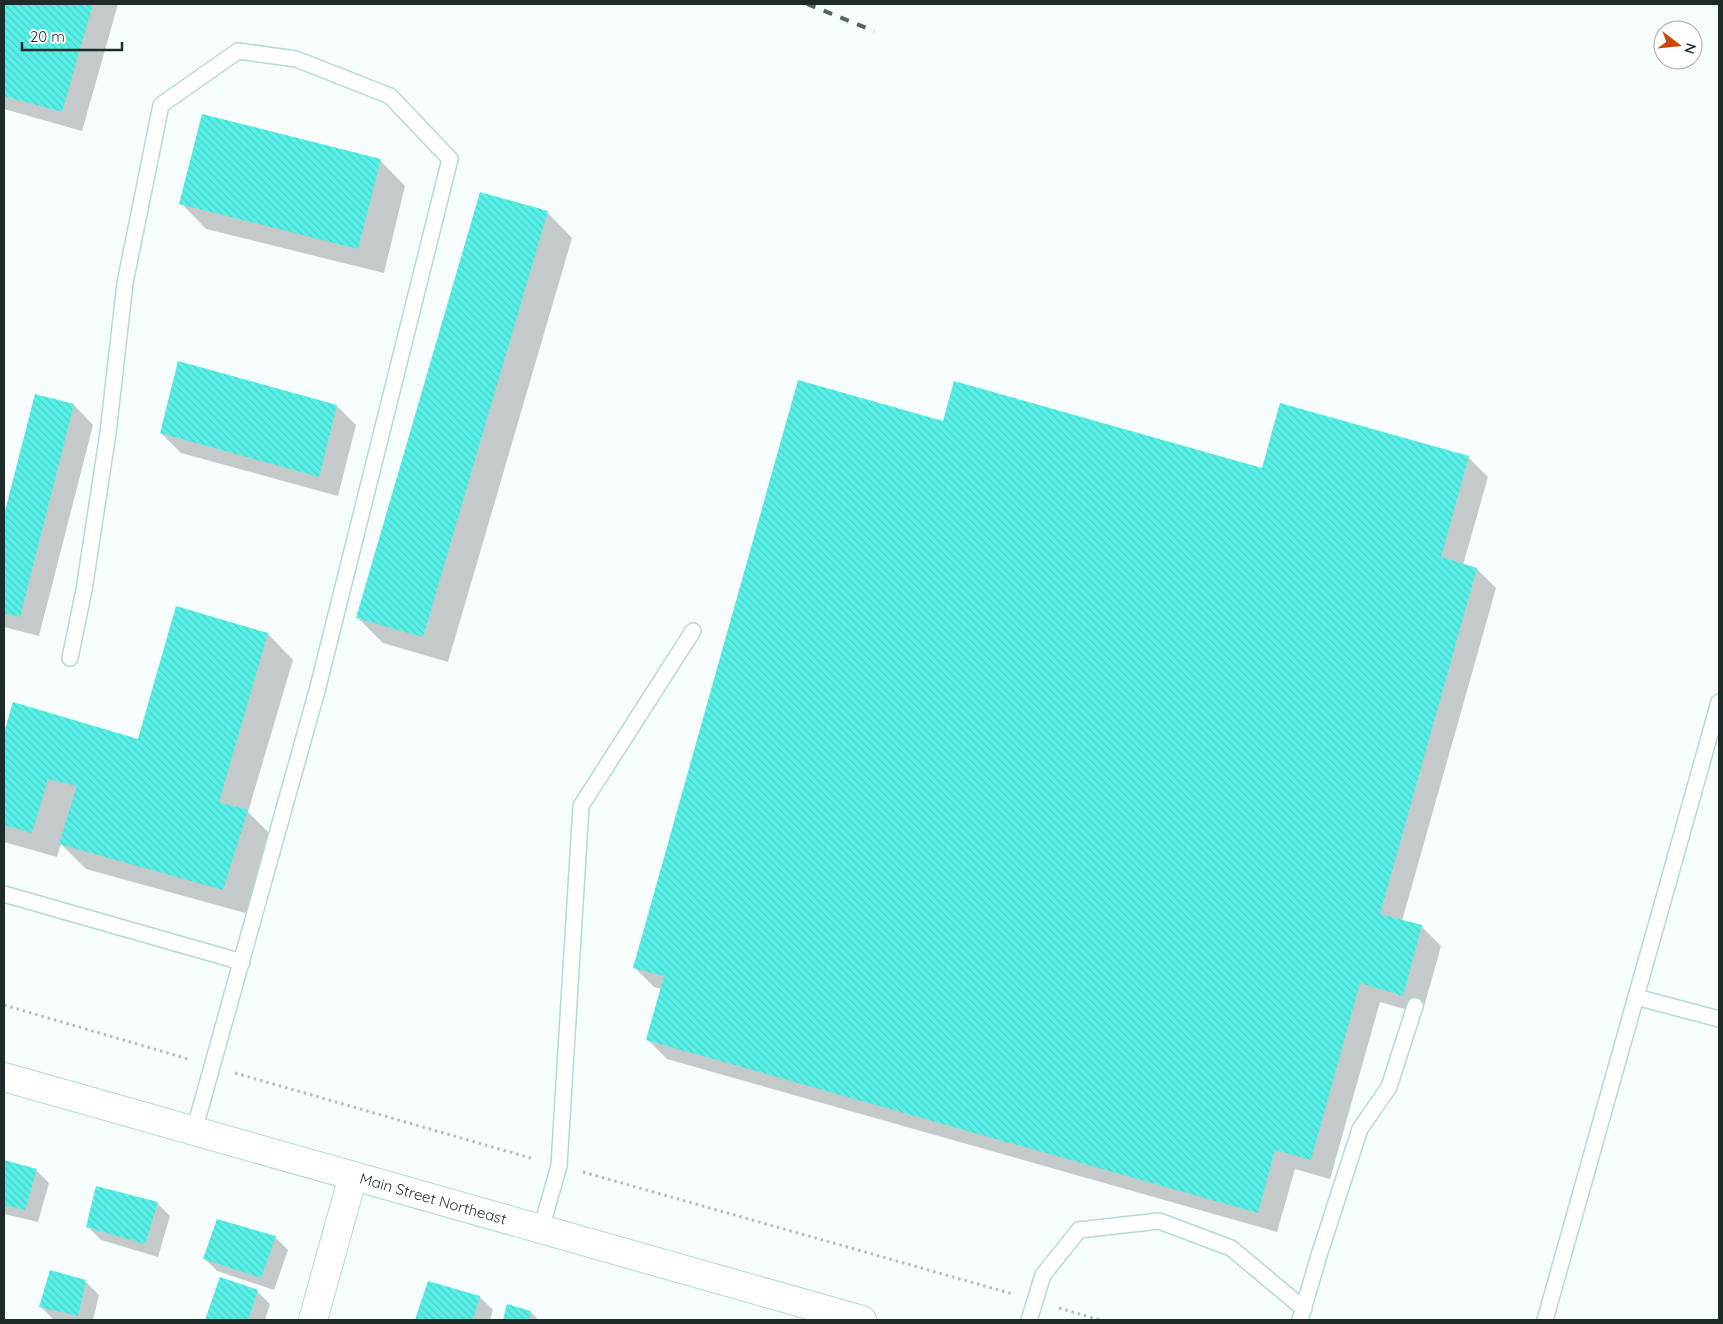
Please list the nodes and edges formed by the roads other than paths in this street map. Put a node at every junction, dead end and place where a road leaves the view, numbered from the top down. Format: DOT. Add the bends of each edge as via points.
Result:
graph roads {
  1 [pos="693,631"];
  2 [pos="70,658"];
  3 [pos="1719,702"];
  4 [pos="4,894"];
  5 [pos="242,962"];
  6 [pos="1636,997"];
  7 [pos="1415,1006"];
  8 [pos="1719,1019"];
  9 [pos="4,1077"];
  10 [pos="194,1131"];
  11 [pos="353,1176"];
  12 [pos="541,1229"];
  13 [pos="1302,1314"];
  14 [pos="313,1320"];
  15 [pos="862,1320"];
  16 [pos="1029,1320"];
  17 [pos="1545,1320"];
  1 -- 12 [label="lane" via="581,806 559,1166"];
  2 -- 5 [label="lane" via="108,433 125,283 161,106 238,51 296,59 390,96 450,159 318,688"];
  3 -- 6 [label="lane"];
  4 -- 5 [label="lane"];
  5 -- 10 [label="lane"];
  6 -- 8 [label="lane"];
  6 -- 17 [label="lane"];
  7 -- 13 [label="lane" via="1389,1087 1360,1129"];
  9 -- 10 [label="street, Main Street Northeast"];
  10 -- 11 [label="street, Main Street Northeast"];
  11 -- 12 [label="street, Main Street Northeast"];
  11 -- 14 [label="street"];
  12 -- 15 [label="street, Main Street Northeast"];
  13 -- 16 [label="lane" via="1231,1248 1159,1221 1079,1230 1043,1275"];
}
